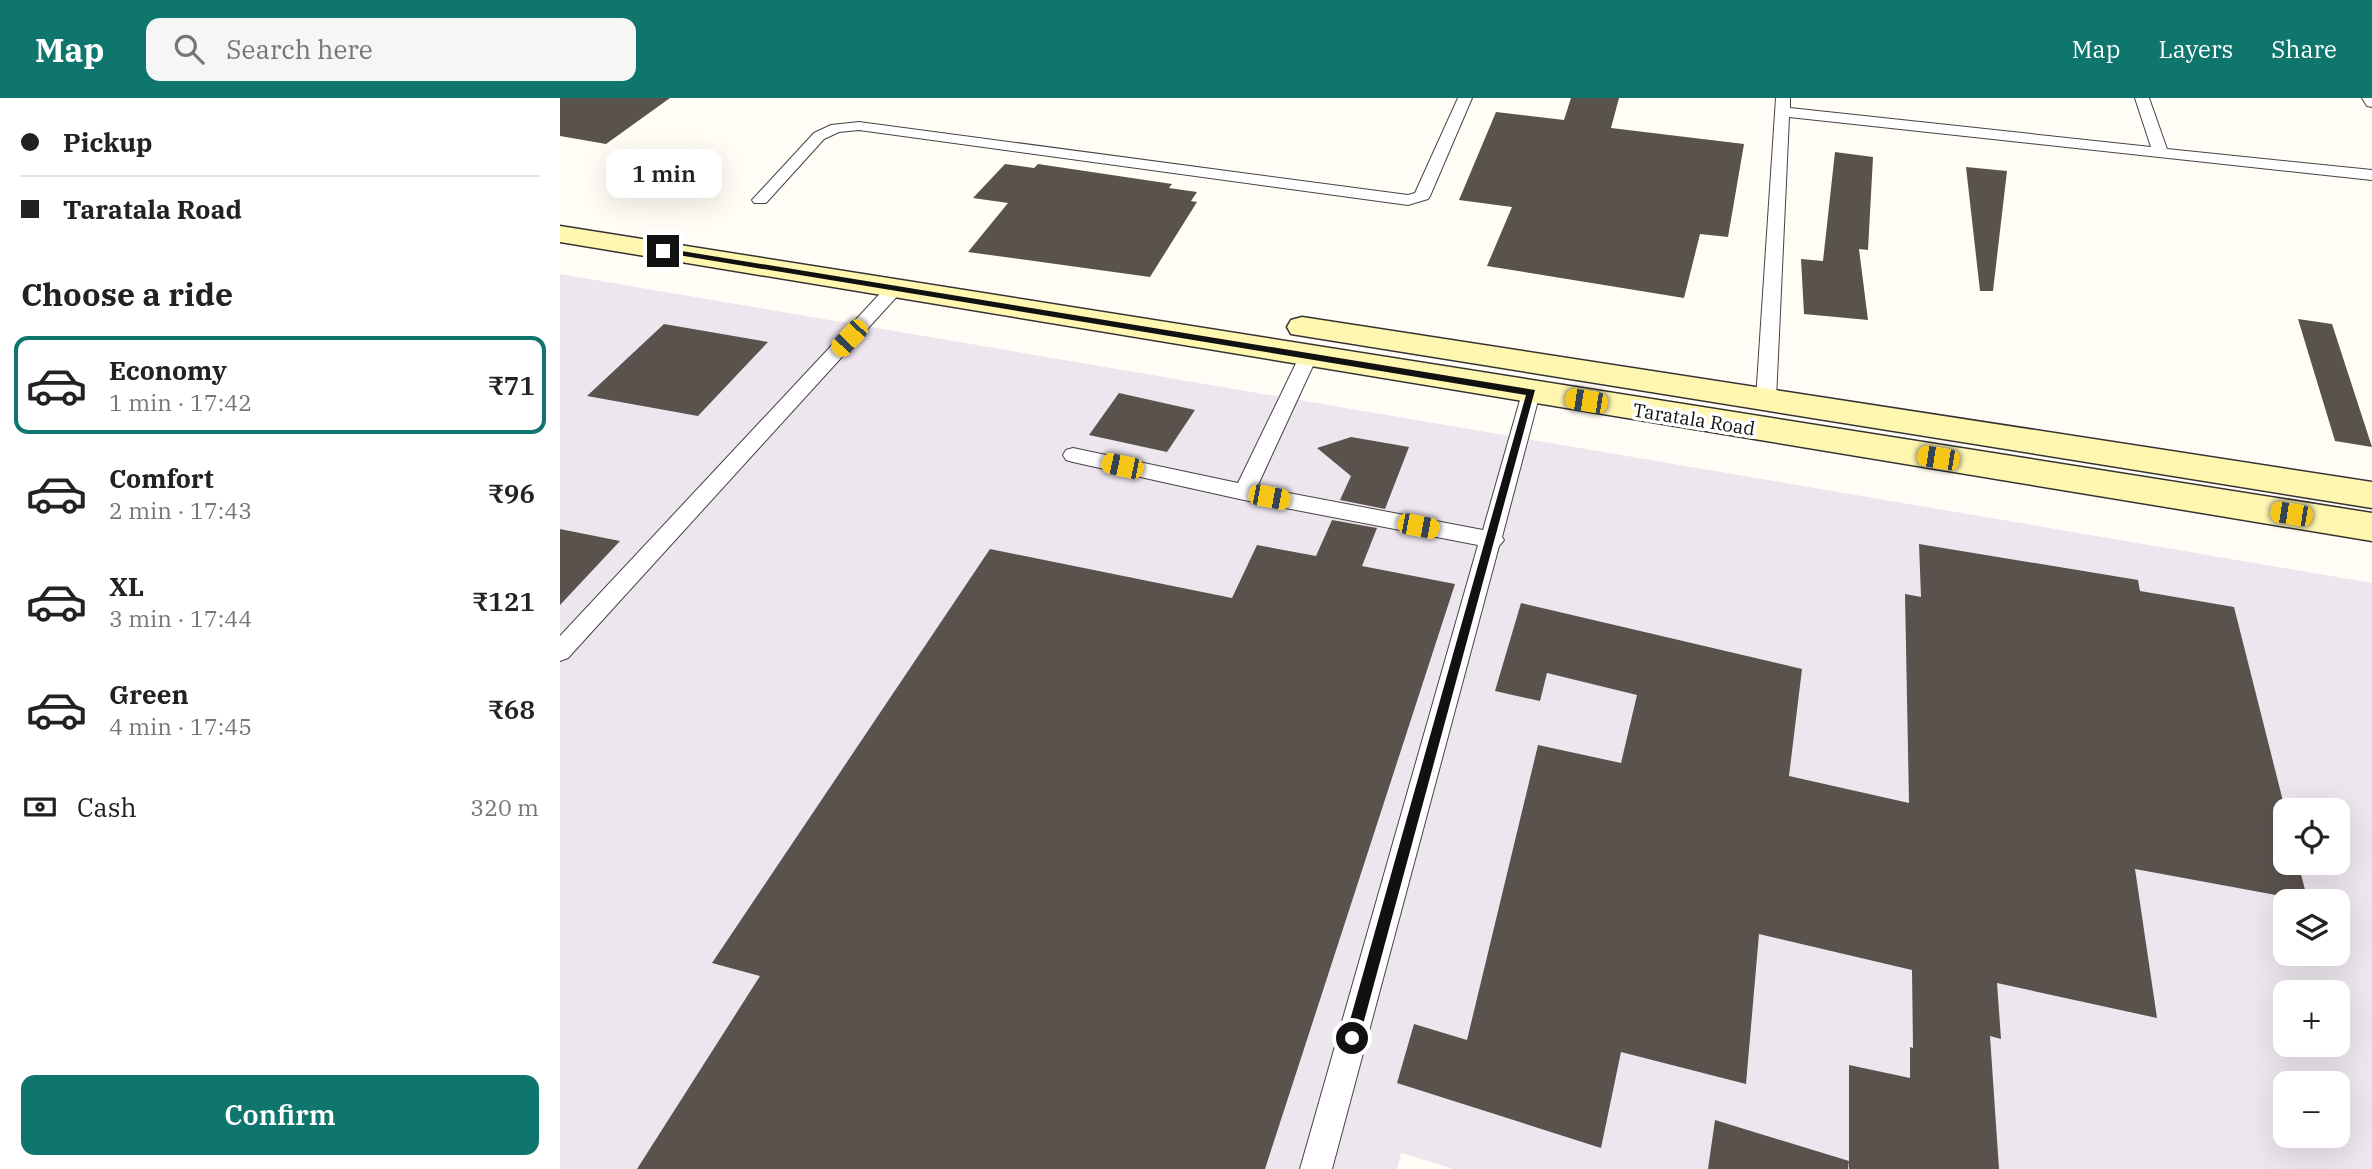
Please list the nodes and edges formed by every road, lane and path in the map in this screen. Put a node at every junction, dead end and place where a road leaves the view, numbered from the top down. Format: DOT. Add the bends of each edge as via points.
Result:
graph roads {
  1 [pos="1465,98"];
  2 [pos="2142,98"];
  3 [pos="2369,98"];
  4 [pos="2372,103"];
  5 [pos="1783,105"];
  6 [pos="2161,153"];
  7 [pos="2372,175"];
  8 [pos="760,200"];
  9 [pos="560,211"];
  10 [pos="560,234"];
  11 [pos="895,288"];
  12 [pos="1309,355"];
  13 [pos="1531,393"];
  14 [pos="1766,399"];
  15 [pos="1073,455"];
  16 [pos="1244,492"];
  17 [pos="2372,495"];
  18 [pos="2372,527"];
  19 [pos="1493,540"];
  20 [pos="560,651"];
  21 [pos="1315,1169"];
  1 -- 8 [label="lane" via="1422,196 1408,200 859,126 836,128 819,136"];
  2 -- 6 [label="lane"];
  3 -- 4 [label="lane"];
  5 -- 6 [label="lane"];
  5 -- 14 [label="lane"];
  6 -- 7 [label="lane"];
  9 -- 14 [label="main road"];
  10 -- 11 [label="main road, Taratala Road"];
  11 -- 12 [label="main road, Taratala Road"];
  11 -- 20 [label="lane"];
  12 -- 13 [label="main road, Taratala Road"];
  12 -- 16 [label="lane"];
  13 -- 18 [label="main road, Taratala Road"];
  13 -- 19 [label="lane"];
  14 -- 17 [label="main road"];
  15 -- 16 [label="lane"];
  16 -- 19 [label="lane"];
  19 -- 21 [label="lane"];
}
